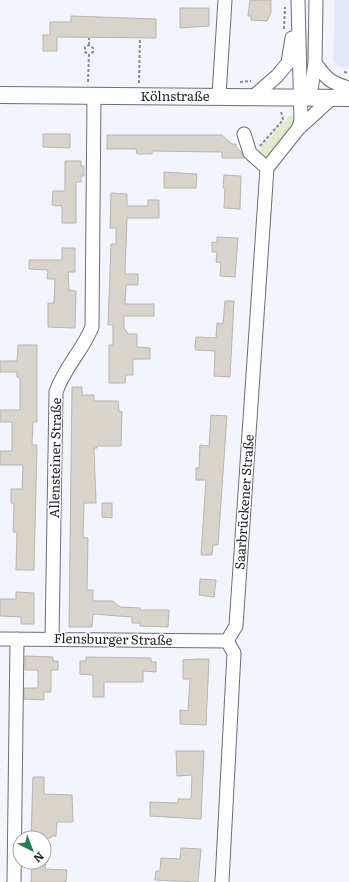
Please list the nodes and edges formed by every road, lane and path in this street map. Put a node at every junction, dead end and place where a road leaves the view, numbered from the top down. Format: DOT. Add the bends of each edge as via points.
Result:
graph roads {
  1 [pos="226,0"];
  2 [pos="316,0"];
  3 [pos="298,2"];
  4 [pos="89,38"];
  5 [pos="140,38"];
  6 [pos="89,45"];
  7 [pos="89,54"];
  8 [pos="314,63"];
  9 [pos="139,84"];
  10 [pos="349,88"];
  11 [pos="91,90"];
  12 [pos="0,95"];
  13 [pos="219,96"];
  14 [pos="254,96"];
  15 [pos="305,97"];
  16 [pos="333,97"];
  17 [pos="349,98"];
  18 [pos="298,129"];
  19 [pos="244,134"];
  20 [pos="267,168"];
  21 [pos="0,639"];
  22 [pos="16,639"];
  23 [pos="52,639"];
  24 [pos="227,641"];
  25 [pos="14,882"];
  26 [pos="222,882"];
  1 -- 13 [label="street"];
  2 -- 8 [label="street"];
  3 -- 14 [label="street" via="288,63"];
  3 -- 15 [label="street"];
  4 -- 6 [label="path"];
  5 -- 9 [label="path"];
  6 -- 7 [label="path" via="93,52"];
  6 -- 7 [label="path" via="85,48 85,52"];
  7 -- 11 [label="path"];
  8 -- 10 [label="street" via="335,84"];
  8 -- 15 [label="street"];
  11 -- 12 [label="main road, Kölnstraße"];
  11 -- 13 [label="main road, Kölnstraße"];
  11 -- 23 [label="street, Allensteiner Straße" via="92,328 87,340 62,375 56,392"];
  13 -- 14 [label="main road, Kölnstraße"];
  14 -- 15 [label="main road, Kölnstraße"];
  15 -- 16 [label="main road, Kölnstraße"];
  15 -- 18 [label="street"];
  16 -- 17 [label="main road, Kölnstraße"];
  16 -- 18 [label="street"];
  18 -- 20 [label="street"];
  19 -- 20 [label="street" via="250,153"];
  20 -- 24 [label="street, Saarbrückener Straße" via="236,626"];
  21 -- 22 [label="street, Flensburger Straße"];
  22 -- 23 [label="street, Flensburger Straße"];
  22 -- 25 [label="street"];
  23 -- 24 [label="street, Flensburger Straße"];
  24 -- 26 [label="street" via="234,653"];
}
